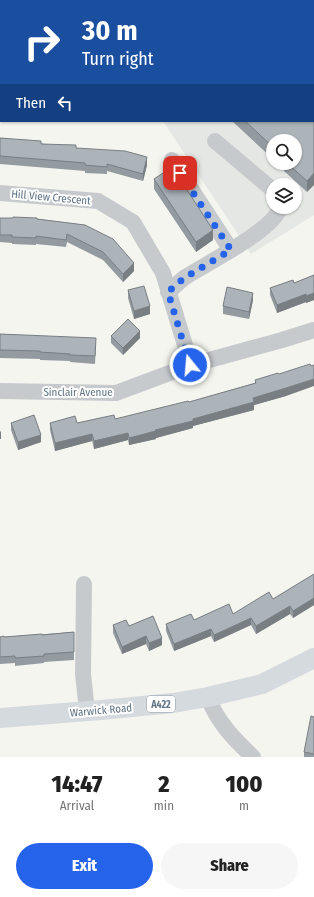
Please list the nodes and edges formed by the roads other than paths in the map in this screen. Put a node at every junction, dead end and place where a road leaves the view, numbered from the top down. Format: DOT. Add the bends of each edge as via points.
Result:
graph roads {
  1 [pos="215,141"];
  2 [pos="172,160"];
  3 [pos="266,184"];
  4 [pos="0,193"];
  5 [pos="277,214"];
  6 [pos="231,250"];
  7 [pos="168,292"];
  8 [pos="314,330"];
  9 [pos="190,365"];
  10 [pos="0,391"];
  11 [pos="84,584"];
  12 [pos="314,658"];
  13 [pos="208,697"];
  14 [pos="87,711"];
  15 [pos="0,718"];
  16 [pos="253,757"];
  1 -- 3 [label="street"];
  2 -- 6 [label="street"];
  4 -- 7 [label="street, Hill View Crescent" via="98,201 133,222 163,274"];
  5 -- 6 [label="street"];
  6 -- 7 [label="street" via="184,278"];
  7 -- 9 [label="street, Hill View Crescent"];
  8 -- 9 [label="street, Sinclair Avenue"];
  9 -- 10 [label="street, Sinclair Avenue" via="116,393"];
  11 -- 14 [label="street" via="83,674"];
  12 -- 13 [label="main road, Warwick Road / A422" via="262,684"];
  13 -- 14 [label="main road, Warwick Road / A422"];
  13 -- 16 [label="street" via="221,722"];
  14 -- 15 [label="main road, Warwick Road / A422"];
}
